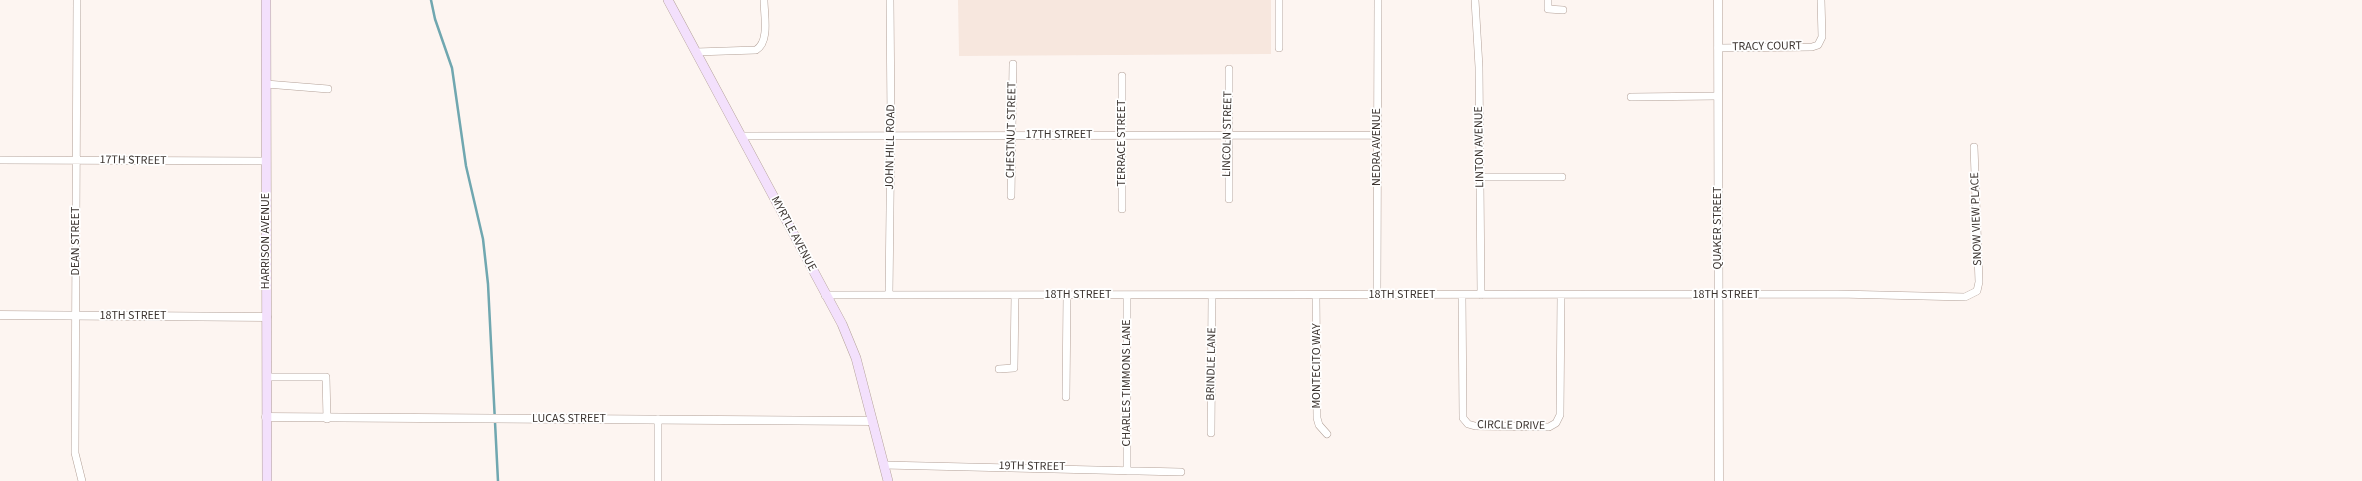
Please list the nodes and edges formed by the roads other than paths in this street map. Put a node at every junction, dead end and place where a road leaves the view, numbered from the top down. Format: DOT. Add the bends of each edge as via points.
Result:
graph roads {
  1 [pos="76,0"];
  2 [pos="266,0"];
  3 [pos="668,0"];
  4 [pos="764,0"];
  5 [pos="890,0"];
  6 [pos="1279,0"];
  7 [pos="1378,0"];
  8 [pos="1475,0"];
  9 [pos="1548,0"];
  10 [pos="1718,0"];
  11 [pos="1821,0"];
  12 [pos="1563,10"];
  13 [pos="1279,48"];
  14 [pos="1718,48"];
  15 [pos="696,52"];
  16 [pos="1013,64"];
  17 [pos="1229,69"];
  18 [pos="1122,76"];
  19 [pos="266,84"];
  20 [pos="328,90"];
  21 [pos="1718,96"];
  22 [pos="1631,97"];
  23 [pos="1228,134"];
  24 [pos="891,135"];
  25 [pos="1012,135"];
  26 [pos="1122,135"];
  27 [pos="1377,135"];
  28 [pos="741,136"];
  29 [pos="1974,147"];
  30 [pos="0,160"];
  31 [pos="76,160"];
  32 [pos="266,161"];
  33 [pos="1481,177"];
  34 [pos="1562,177"];
  35 [pos="1011,196"];
  36 [pos="1229,199"];
  37 [pos="1122,209"];
  38 [pos="1977,291"];
  39 [pos="825,295"];
  40 [pos="889,295"];
  41 [pos="1015,295"];
  42 [pos="1067,295"];
  43 [pos="1127,295"];
  44 [pos="1212,295"];
  45 [pos="1316,295"];
  46 [pos="1377,295"];
  47 [pos="1462,295"];
  48 [pos="1481,295"];
  49 [pos="1561,295"];
  50 [pos="1718,295"];
  51 [pos="0,315"];
  52 [pos="76,316"];
  53 [pos="267,316"];
  54 [pos="999,369"];
  55 [pos="267,377"];
  56 [pos="1066,397"];
  57 [pos="266,417"];
  58 [pos="327,419"];
  59 [pos="658,419"];
  60 [pos="872,421"];
  61 [pos="1211,433"];
  62 [pos="1327,434"];
  63 [pos="884,465"];
  64 [pos="1127,471"];
  65 [pos="1181,472"];
  66 [pos="82,481"];
  67 [pos="267,481"];
  68 [pos="658,481"];
  69 [pos="888,481"];
  70 [pos="1719,481"];
  1 -- 31 [label="street, DEAN STREET"];
  2 -- 19 [label="main road, HARRISON AVENUE"];
  3 -- 15 [label="main road, MYRTLE AVENUE"];
  4 -- 15 [label="street" via="764,38 761,47 756,50"];
  5 -- 24 [label="street, JOHN HILL ROAD"];
  6 -- 13 [label="street"];
  7 -- 27 [label="street, NEDRA AVENUE"];
  8 -- 33 [label="street, LINTON AVENUE"];
  9 -- 12 [label="street" via="1548,9"];
  10 -- 14 [label="street, QUAKER STREET"];
  11 -- 14 [label="street, TRACY COURT" via="1822,37 1818,45"];
  14 -- 21 [label="street, QUAKER STREET"];
  15 -- 28 [label="main road, MYRTLE AVENUE"];
  16 -- 25 [label="street, CHESTNUT STREET"];
  17 -- 23 [label="street, LINCOLN STREET"];
  18 -- 26 [label="street, TERRACE STREET"];
  19 -- 20 [label="street"];
  19 -- 32 [label="main road, HARRISON AVENUE"];
  21 -- 22 [label="street"];
  21 -- 50 [label="street, QUAKER STREET"];
  23 -- 26 [label="street, 17TH STREET"];
  23 -- 27 [label="street, 17TH STREET"];
  23 -- 36 [label="street, LINCOLN STREET"];
  24 -- 25 [label="street, 17TH STREET"];
  24 -- 28 [label="street, 17TH STREET"];
  24 -- 40 [label="street, JOHN HILL ROAD"];
  25 -- 26 [label="street, 17TH STREET"];
  25 -- 35 [label="street, CHESTNUT STREET"];
  26 -- 37 [label="street, TERRACE STREET"];
  27 -- 46 [label="street, NEDRA AVENUE"];
  28 -- 39 [label="main road, MYRTLE AVENUE"];
  29 -- 38 [label="street, SNOW VIEW PLACE" via="1979,282"];
  30 -- 31 [label="street, 17TH STREET"];
  31 -- 32 [label="street, 17TH STREET"];
  31 -- 52 [label="street, DEAN STREET"];
  32 -- 53 [label="main road, HARRISON AVENUE"];
  33 -- 34 [label="street"];
  33 -- 48 [label="street, LINTON AVENUE"];
  38 -- 50 [label="street, 18TH STREET" via="1960,298 1838,294"];
  39 -- 40 [label="street, 18TH STREET"];
  39 -- 60 [label="main road, MYRTLE AVENUE" via="856,358"];
  40 -- 41 [label="street, 18TH STREET"];
  41 -- 42 [label="street, 18TH STREET"];
  41 -- 54 [label="street" via="1014,368"];
  42 -- 43 [label="street, 18TH STREET"];
  42 -- 56 [label="street"];
  43 -- 44 [label="street, 18TH STREET"];
  43 -- 64 [label="street, CHARLES TIMMONS LANE"];
  44 -- 45 [label="street, 18TH STREET"];
  44 -- 61 [label="street, BRINDLE LANE"];
  45 -- 46 [label="street, 18TH STREET"];
  45 -- 62 [label="street, MONTECITO WAY" via="1317,418 1319,425"];
  46 -- 47 [label="street, 18TH STREET"];
  47 -- 48 [label="street, 18TH STREET"];
  47 -- 49 [label="street, CIRCLE DRIVE" via="1463,418 1468,424 1476,426 1549,427 1556,423 1560,415"];
  48 -- 49 [label="street, 18TH STREET"];
  49 -- 50 [label="street, 18TH STREET"];
  50 -- 70 [label="street, QUAKER STREET"];
  51 -- 52 [label="street, 18TH STREET"];
  52 -- 53 [label="street, 18TH STREET"];
  52 -- 66 [label="street, DEAN STREET" via="75,453"];
  53 -- 55 [label="main road, HARRISON AVENUE"];
  55 -- 57 [label="main road, HARRISON AVENUE"];
  55 -- 58 [label="street" via="326,377"];
  57 -- 58 [label="street, LUCAS STREET"];
  57 -- 67 [label="main road, HARRISON AVENUE"];
  58 -- 59 [label="street, LUCAS STREET"];
  59 -- 60 [label="street, LUCAS STREET"];
  59 -- 68 [label="street"];
  60 -- 63 [label="main road, MYRTLE AVENUE"];
  63 -- 64 [label="street, 19TH STREET"];
  63 -- 69 [label="main road, MYRTLE AVENUE"];
  64 -- 65 [label="street, 19TH STREET"];
}
